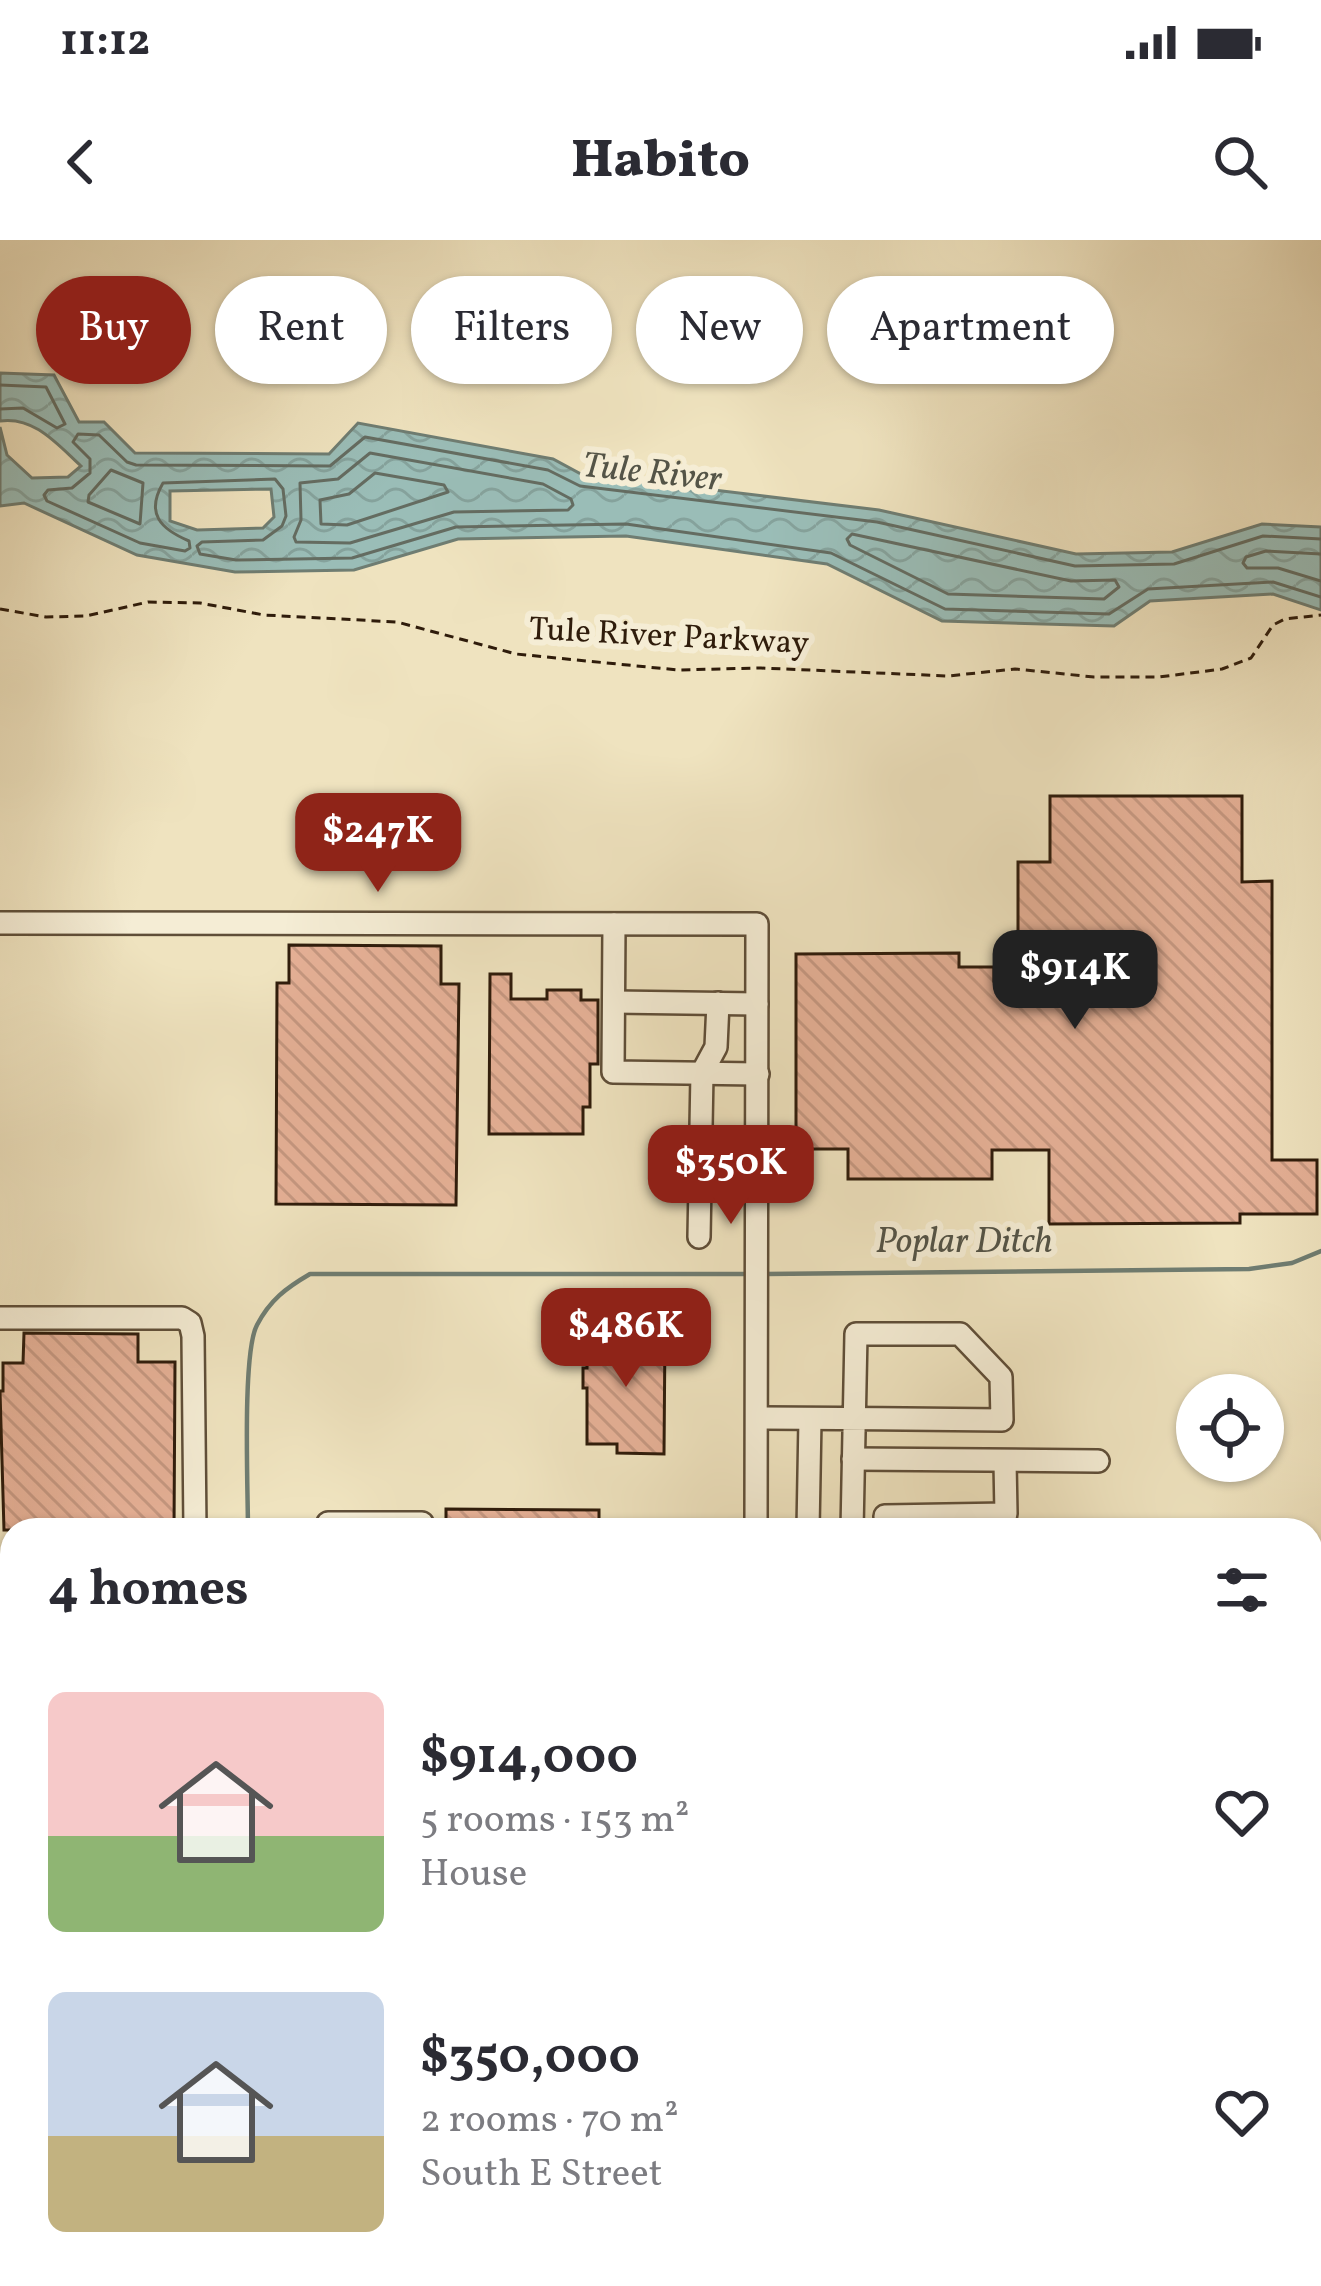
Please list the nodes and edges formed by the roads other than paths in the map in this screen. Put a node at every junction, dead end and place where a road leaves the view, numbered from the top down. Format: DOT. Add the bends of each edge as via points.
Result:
graph roads {
  1 [pos="0,923"];
  2 [pos="614,924"];
  3 [pos="614,1002"];
  4 [pos="718,1003"];
  5 [pos="757,1004"];
  6 [pos="702,1073"];
  7 [pos="758,1074"];
  8 [pos="699,1237"];
  9 [pos="0,1318"];
  10 [pos="758,1418"];
  11 [pos="810,1418"];
  12 [pos="853,1419"];
  13 [pos="853,1459"];
  14 [pos="1098,1461"];
  15 [pos="1005,1462"];
  16 [pos="195,1518"];
  17 [pos="756,1518"];
  18 [pos="808,1518"];
  19 [pos="852,1518"];
  20 [pos="885,1518"];
  1 -- 2 [label="street"];
  2 -- 3 [label="street"];
  2 -- 5 [label="street" via="757,924"];
  3 -- 4 [label="street"];
  3 -- 6 [label="street" via="613,1072"];
  4 -- 5 [label="street"];
  4 -- 6 [label="street" via="716,1047"];
  5 -- 7 [label="street"];
  6 -- 7 [label="street"];
  6 -- 8 [label="street"];
  7 -- 10 [label="street"];
  9 -- 16 [label="street" via="190,1323"];
  10 -- 11 [label="street"];
  10 -- 17 [label="street"];
  11 -- 12 [label="street"];
  11 -- 18 [label="street"];
  12 -- 12 [label="street" via="1002,1420 1001,1377 960,1334 856,1334"];
  12 -- 13 [label="street"];
  13 -- 15 [label="street"];
  13 -- 19 [label="street"];
  14 -- 15 [label="street"];
  15 -- 20 [label="street" via="1006,1514"];
}
